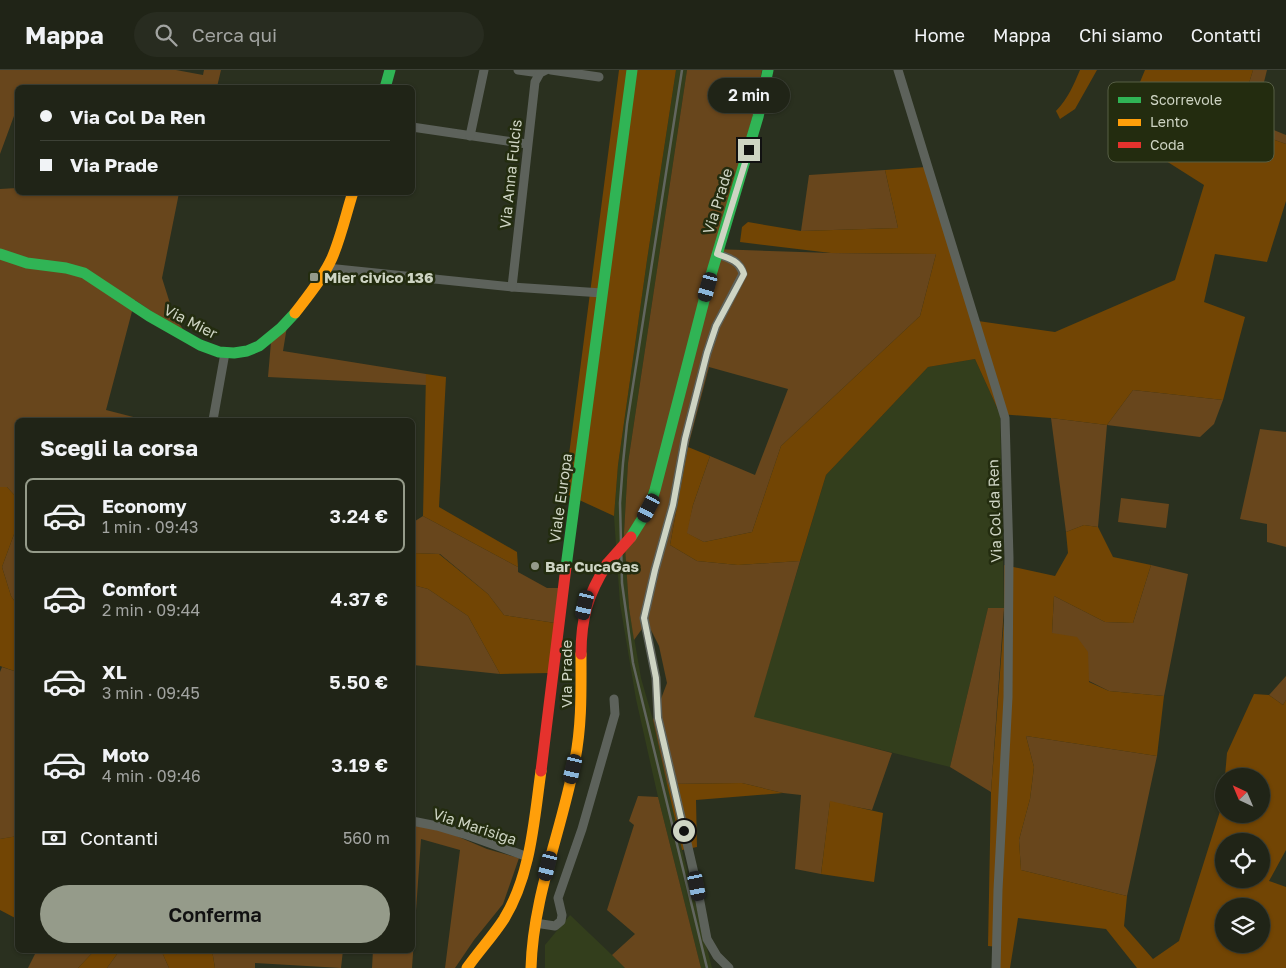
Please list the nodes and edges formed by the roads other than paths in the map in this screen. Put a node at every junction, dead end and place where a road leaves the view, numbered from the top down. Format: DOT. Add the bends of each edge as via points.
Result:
graph roads {
  1 [pos="390,70"];
  2 [pos="484,70"];
  3 [pos="518,70"];
  4 [pos="551,70"];
  5 [pos="632,70"];
  6 [pos="768,70"];
  7 [pos="898,70"];
  8 [pos="543,71"];
  9 [pos="599,77"];
  10 [pos="386,85"];
  11 [pos="415,127"];
  12 [pos="470,136"];
  13 [pos="527,144"];
  14 [pos="352,195"];
  15 [pos="0,254"];
  16 [pos="717,254"];
  17 [pos="327,268"];
  18 [pos="512,286"];
  19 [pos="602,293"];
  20 [pos="225,353"];
  21 [pos="213,418"];
  22 [pos="614,699"];
  23 [pos="415,822"];
  24 [pos="528,857"];
  25 [pos="534,923"];
  26 [pos="483,948"];
  27 [pos="467,968"];
  28 [pos="478,968"];
  29 [pos="531,968"];
  30 [pos="729,968"];
  31 [pos="996,968"];
  1 -- 10 [label="main road"];
  2 -- 12 [label="street"];
  3 -- 8 [label="street"];
  4 -- 9 [label="street"];
  5 -- 19 [label="main road, Viale Europa"];
  6 -- 16 [label="main road, Via Prade" via="756,126"];
  7 -- 31 [label="street, Via Col da Ren" via="1005,418 1010,558 1008,697"];
  8 -- 13 [label="street, Via Anna Fulcis" via="535,82"];
  11 -- 12 [label="street"];
  12 -- 13 [label="street"];
  13 -- 18 [label="street, Via Anna Fulcis"];
  14 -- 17 [label="main road, Via Mier"];
  15 -- 20 [label="main road, Via Mier" via="25,263 76,269 162,325 194,343"];
  16 -- 25 [label="main road, Via Prade, bridge" via="649,508 631,538 607,564 590,593 583,615 579,737"];
  16 -- 30 [label="street, Via Prade" via="742,266 744,274 716,326 707,353 644,618 656,678 658,718 707,939"];
  17 -- 18 [label="street"];
  17 -- 20 [label="main road, Via Mier" via="290,319 270,339 247,351"];
  18 -- 19 [label="street"];
  19 -- 24 [label="main road, Viale Europa"];
  20 -- 21 [label="street"];
  22 -- 25 [label="street" via="615,714 582,829 558,898 561,922 555,926"];
  23 -- 24 [label="street, Via Marisiga" via="467,835"];
  24 -- 26 [label="main road, Viale Europa" via="513,904"];
  25 -- 29 [label="main road, Via Prade"];
  26 -- 27 [label="main road, Viale Europa"];
  26 -- 28 [label="main road, Viale Europa"];
}
